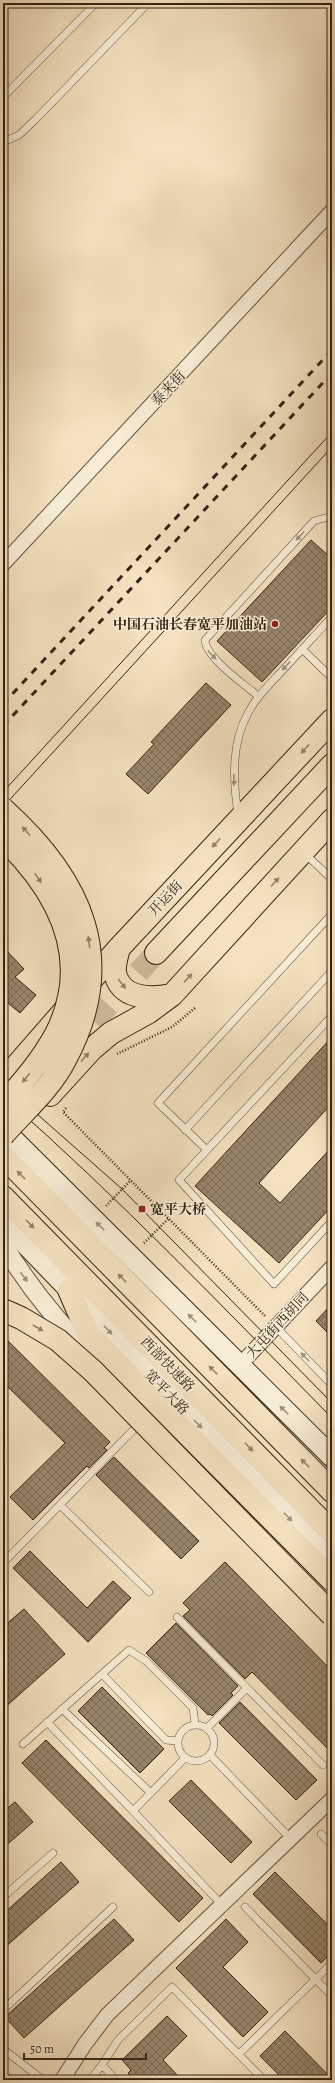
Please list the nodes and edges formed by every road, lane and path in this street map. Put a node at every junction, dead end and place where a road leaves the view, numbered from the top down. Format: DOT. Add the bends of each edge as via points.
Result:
graph roads {
  1 [pos="96,3"];
  2 [pos="148,3"];
  3 [pos="3,97"];
  4 [pos="3,142"];
  5 [pos="332,211"];
  6 [pos="332,516"];
  7 [pos="3,564"];
  8 [pos="332,617"];
  9 [pos="302,649"];
  10 [pos="332,678"];
  11 [pos="258,696"];
  12 [pos="332,720"];
  13 [pos="332,765"];
  14 [pos="3,809"];
  15 [pos="238,820"];
  16 [pos="332,820"];
  17 [pos="3,838"];
  18 [pos="303,852"];
  19 [pos="332,879"];
  20 [pos="332,914"];
  21 [pos="119,948"];
  22 [pos="156,953"];
  23 [pos="332,970"];
  24 [pos="172,995"];
  25 [pos="195,1008"];
  26 [pos="332,1016"];
  27 [pos="112,1058"];
  28 [pos="3,1081"];
  29 [pos="3,1104"];
  30 [pos="68,1106"];
  31 [pos="185,1130"];
  32 [pos="5,1141"];
  33 [pos="207,1150"];
  34 [pos="131,1180"];
  35 [pos="3,1197"];
  36 [pos="106,1206"];
  37 [pos="169,1218"];
  38 [pos="3,1221"];
  39 [pos="332,1221"];
  40 [pos="144,1243"];
  41 [pos="3,1244"];
  42 [pos="332,1267"];
  43 [pos="69,1290"];
  44 [pos="3,1310"];
  45 [pos="276,1327"];
  46 [pos="239,1366"];
  47 [pos="332,1385"];
  48 [pos="149,1415"];
  49 [pos="332,1457"];
  50 [pos="332,1491"];
  51 [pos="60,1505"];
  52 [pos="332,1532"];
  53 [pos="332,1562"];
  54 [pos="3,1563"];
  55 [pos="332,1580"];
  56 [pos="149,1592"];
  57 [pos="332,1600"];
  58 [pos="332,1615"];
  59 [pos="177,1617"];
  60 [pos="102,1674"];
  61 [pos="247,1688"];
  62 [pos="62,1709"];
  63 [pos="47,1722"];
  64 [pos="195,1724"];
  65 [pos="207,1728"];
  66 [pos="177,1741"];
  67 [pos="23,1744"];
  68 [pos="210,1755"];
  69 [pos="185,1758"];
  70 [pos="324,1765"];
  71 [pos="151,1793"];
  72 [pos="331,1801"];
  73 [pos="133,1811"];
  74 [pos="321,1834"];
  75 [pos="291,1839"];
  76 [pos="332,1845"];
  77 [pos="53,1853"];
  78 [pos="3,1897"];
  79 [pos="222,1905"];
  80 [pos="113,1907"];
  81 [pos="245,1907"];
  82 [pos="332,1963"];
  83 [pos="316,1979"];
  84 [pos="332,1996"];
  85 [pos="3,2010"];
  86 [pos="3,2049"];
  87 [pos="239,2054"];
  88 [pos="102,2065"];
  89 [pos="43,2080"];
  90 [pos="62,2080"];
  91 [pos="90,2080"];
  92 [pos="116,2080"];
  93 [pos="264,2080"];
  1 -- 3 [label="lane"];
  2 -- 4 [label="lane" via="36,119 19,135"];
  5 -- 7 [label="street, 泰来街"];
  6 -- 11 [label="lane, one-way" via="314,521 205,640 206,648 213,656"];
  8 -- 9 [label="lane"];
  9 -- 10 [label="lane"];
  9 -- 11 [label="lane, one-way"];
  11 -- 15 [label="lane, one-way" via="247,714 234,760"];
  12 -- 15 [label="main road, 开运街, one-way"];
  13 -- 22 [label="main road"];
  32 -- 14 [label="main road, one-way, bridge" via="65,1061 82,1020 90,968 85,923 69,886 47,854"];
  15 -- 21 [label="main road, 开运街, one-way"];
  16 -- 18 [label="main road"];
  17 -- 29 [label="main road, one-way, bridge" via="32,869 60,911 71,968 70,988 56,1033 35,1067"];
  18 -- 19 [label="lane"];
  24 -- 18 [label="main road, one-way"];
  20 -- 31 [label="lane" via="158,1104"];
  21 -- 24 [label="main road, one-way" via="115,973 122,986 133,995 144,998"];
  21 -- 28 [label="main road, 开运街"];
  23 -- 31 [label="lane"];
  32 -- 24 [label="main road, one-way" via="92,1048 111,1033 149,1012"];
  25 -- 27 [label="path" via="172,1027"];
  26 -- 33 [label="lane"];
  30 -- 34 [label="path" via="63,1112"];
  31 -- 33 [label="lane"];
  46 -- 32 [label="main road, one-way"];
  50 -- 32 [label="main road, 西部快速路, one-way"];
  33 -- 39 [label="lane" via="179,1180 274,1284"];
  34 -- 36 [label="path"];
  34 -- 37 [label="path"];
  35 -- 52 [label="main road, 西部快速路, one-way"];
  37 -- 40 [label="path"];
  37 -- 45 [label="path"];
  38 -- 43 [label="main road, 宽平大路"];
  41 -- 48 [label="street, one-way" via="14,1264 63,1328"];
  42 -- 45 [label="street, 大屯街西胡同"];
  43 -- 53 [label="main road, 宽平大路, one-way"];
  43 -- 55 [label="main road" via="88,1334"];
  44 -- 58 [label="main road, one-way, bridge" via="58,1340 93,1372"];
  45 -- 46 [label="street, 大屯街西胡同"];
  47 -- 45 [label="lane, one-way"];
  49 -- 46 [label="main road, one-way"];
  48 -- 51 [label="lane"];
  48 -- 57 [label="street"];
  51 -- 54 [label="lane"];
  51 -- 56 [label="lane"];
  59 -- 61 [label="lane"];
  60 -- 62 [label="lane"];
  60 -- 64 [label="lane" via="129,1650 146,1661 193,1708"];
  60 -- 66 [label="lane" via="166,1740"];
  61 -- 65 [label="lane"];
  61 -- 70 [label="lane"];
  62 -- 63 [label="lane"];
  62 -- 71 [label="lane"];
  63 -- 67 [label="lane"];
  63 -- 73 [label="lane"];
  64 -- 65 [label="lane"];
  64 -- 66 [label="lane" via="183,1729"];
  65 -- 68 [label="lane" via="214,1744"];
  66 -- 69 [label="lane" via="178,1748"];
  68 -- 69 [label="lane" via="198,1761"];
  68 -- 75 [label="lane"];
  69 -- 71 [label="lane"];
  71 -- 73 [label="lane"];
  72 -- 75 [label="street"];
  73 -- 79 [label="lane"];
  74 -- 76 [label="lane"];
  75 -- 79 [label="street"];
  77 -- 78 [label="lane"];
  79 -- 90 [label="street" via="106,2015"];
  80 -- 85 [label="lane"];
  81 -- 83 [label="lane"];
  82 -- 83 [label="lane"];
  83 -- 84 [label="lane"];
  83 -- 87 [label="lane"];
  86 -- 89 [label="lane"];
  87 -- 88 [label="lane" via="172,1987 118,2040"];
  87 -- 93 [label="lane"];
  88 -- 91 [label="lane"];
  88 -- 92 [label="lane"];
}
